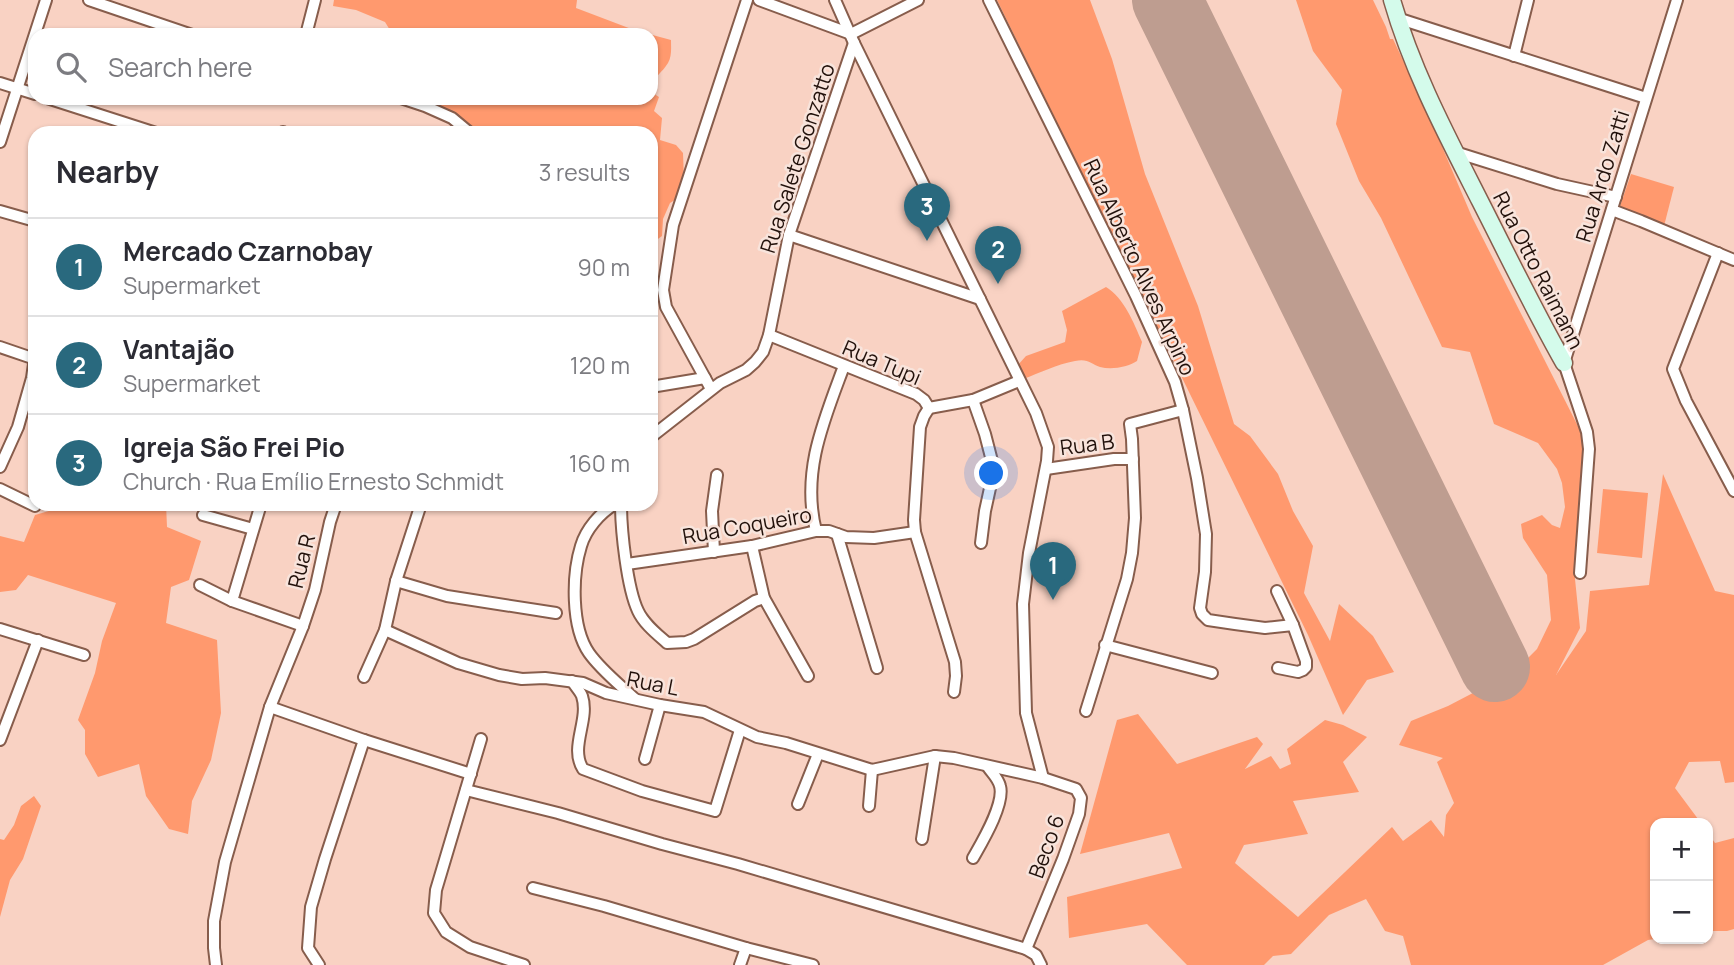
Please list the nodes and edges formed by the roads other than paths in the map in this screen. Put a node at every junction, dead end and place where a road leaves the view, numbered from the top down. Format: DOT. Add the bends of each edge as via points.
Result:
graph roads {
  1 [pos="46,0"];
  2 [pos="89,0"];
  3 [pos="315,0"];
  4 [pos="747,0"];
  5 [pos="759,0"];
  6 [pos="835,0"];
  7 [pos="918,0"];
  8 [pos="989,0"];
  9 [pos="1392,0"];
  10 [pos="1539,0"];
  11 [pos="1677,0"];
  12 [pos="1527,6"];
  13 [pos="1397,18"];
  14 [pos="37,28"];
  15 [pos="171,28"];
  16 [pos="308,28"];
  17 [pos="853,39"];
  18 [pos="1514,56"];
  19 [pos="28,57"];
  20 [pos="0,83"];
  21 [pos="18,89"];
  22 [pos="28,92"];
  23 [pos="1646,99"];
  24 [pos="69,105"];
  25 [pos="422,105"];
  26 [pos="134,126"];
  27 [pos="462,126"];
  28 [pos="0,142"];
  29 [pos="1455,152"];
  30 [pos="1616,197"];
  31 [pos="1612,210"];
  32 [pos="0,211"];
  33 [pos="28,219"];
  34 [pos="789,235"];
  35 [pos="1718,253"];
  36 [pos="1734,260"];
  37 [pos="663,290"];
  38 [pos="658,291"];
  39 [pos="981,299"];
  40 [pos="769,335"];
  41 [pos="0,347"];
  42 [pos="28,356"];
  43 [pos="1564,363"];
  44 [pos="844,366"];
  45 [pos="705,378"];
  46 [pos="1019,381"];
  47 [pos="658,386"];
  48 [pos="711,389"];
  49 [pos="28,392"];
  50 [pos="973,400"];
  51 [pos="929,408"];
  52 [pos="1183,410"];
  53 [pos="658,432"];
  54 [pos="1133,459"];
  55 [pos="1,461"];
  56 [pos="1046,469"];
  57 [pos="717,475"];
  58 [pos="0,489"];
  59 [pos="1734,491"];
  60 [pos="28,503"];
  61 [pos="259,511"];
  62 [pos="334,511"];
  63 [pos="419,511"];
  64 [pos="604,511"];
  65 [pos="621,511"];
  66 [pos="203,515"];
  67 [pos="253,529"];
  68 [pos="816,531"];
  69 [pos="915,532"];
  70 [pos="836,534"];
  71 [pos="981,543"];
  72 [pos="752,546"];
  73 [pos="714,552"];
  74 [pos="627,564"];
  75 [pos="1580,573"];
  76 [pos="396,581"];
  77 [pos="200,585"];
  78 [pos="1277,591"];
  79 [pos="764,598"];
  80 [pos="232,601"];
  81 [pos="556,613"];
  82 [pos="1293,625"];
  83 [pos="303,626"];
  84 [pos="0,629"];
  85 [pos="385,630"];
  86 [pos="38,640"];
  87 [pos="1105,645"];
  88 [pos="84,655"];
  89 [pos="877,667"];
  90 [pos="1278,668"];
  91 [pos="1212,673"];
  92 [pos="808,676"];
  93 [pos="364,677"];
  94 [pos="572,681"];
  95 [pos="954,692"];
  96 [pos="635,699"];
  97 [pos="660,705"];
  98 [pos="270,707"];
  99 [pos="1086,711"];
  100 [pos="740,730"];
  101 [pos="481,739"];
  102 [pos="0,740"];
  103 [pos="364,740"];
  104 [pos="818,754"];
  105 [pos="936,756"];
  106 [pos="645,759"];
  107 [pos="988,767"];
  108 [pos="872,770"];
  109 [pos="471,774"];
  110 [pos="1043,778"];
  111 [pos="466,790"];
  112 [pos="798,804"];
  113 [pos="869,806"];
  114 [pos="922,839"];
  115 [pos="973,858"];
  116 [pos="533,888"];
  117 [pos="746,947"];
  118 [pos="1026,949"];
  119 [pos="216,965"];
  120 [pos="318,965"];
  121 [pos="524,965"];
  122 [pos="740,965"];
  123 [pos="813,965"];
  124 [pos="1041,965"];
  1 -- 14 [label="street"];
  2 -- 15 [label="street"];
  3 -- 16 [label="street"];
  4 -- 37 [label="street" via="673,225"];
  5 -- 17 [label="street"];
  6 -- 17 [label="street"];
  7 -- 17 [label="street"];
  8 -- 52 [label="street, Rua Alberto Alves Arpino" via="1136,296"];
  9 -- 13 [label="street, Rua Otto Raimann"];
  10 -- 12 [label="street"];
  11 -- 23 [label="street, Rua Ardo Zatti"];
  12 -- 18 [label="street"];
  13 -- 18 [label="street"];
  13 -- 29 [label="street, Rua Otto Raimann"];
  17 -- 34 [label="street, Rua Salete Gonzatto"];
  17 -- 39 [label="street"];
  18 -- 23 [label="street"];
  19 -- 21 [label="street"];
  20 -- 21 [label="street"];
  21 -- 22 [label="street"];
  21 -- 28 [label="street"];
  23 -- 30 [label="street, Rua Ardo Zatti"];
  24 -- 26 [label="street"];
  25 -- 27 [label="street"];
  29 -- 30 [label="street"];
  29 -- 43 [label="street, Rua Otto Raimann"];
  30 -- 31 [label="street, Rua Ardo Zatti"];
  31 -- 35 [label="street"];
  31 -- 43 [label="street, Rua Ardo Zatti"];
  32 -- 33 [label="street"];
  34 -- 39 [label="street"];
  34 -- 40 [label="street, Rua Salete Gonzatto"];
  35 -- 36 [label="street"];
  35 -- 59 [label="street" via="1674,369"];
  37 -- 38 [label="street"];
  37 -- 45 [label="street" via="666,307"];
  39 -- 46 [label="street"];
  40 -- 44 [label="street, Rua Tupi"];
  40 -- 48 [label="street, Rua Salete Gonzatto" via="755,362"];
  41 -- 42 [label="street"];
  43 -- 75 [label="street, Rua Otto Raimann" via="1589,449"];
  44 -- 51 [label="street, Rua Tupi" via="916,394"];
  44 -- 68 [label="street" via="815,452 811,493"];
  45 -- 47 [label="street"];
  45 -- 48 [label="street"];
  46 -- 50 [label="street, Rua Tupi"];
  46 -- 56 [label="street" via="1042,426 1048,447"];
  48 -- 53 [label="street, Rua Salete Gonzatto"];
  49 -- 55 [label="street"];
  50 -- 51 [label="street, Rua Tupi"];
  50 -- 71 [label="street" via="992,461"];
  51 -- 69 [label="street" via="920,427"];
  52 -- 54 [label="street, Rua B" via="1130,424"];
  52 -- 82 [label="street, Rua Alberto Alves Arpino" via="1206,534 1202,614 1208,620 1265,628"];
  54 -- 56 [label="street, Rua B"];
  54 -- 87 [label="street" via="1132,553"];
  56 -- 110 [label="street" via="1028,553 1023,604 1026,713"];
  57 -- 73 [label="street" via="712,511"];
  58 -- 60 [label="street"];
  61 -- 67 [label="street"];
  62 -- 83 [label="street, Rua R"];
  63 -- 76 [label="street"];
  64 -- 96 [label="street" via="581,545 575,618 587,651"];
  65 -- 74 [label="street"];
  66 -- 67 [label="street"];
  67 -- 80 [label="street"];
  68 -- 70 [label="street, Rua Coqueiro"];
  68 -- 72 [label="street, Rua Coqueiro"];
  69 -- 70 [label="street, Rua Coqueiro" via="874,538"];
  69 -- 95 [label="street" via="955,662"];
  70 -- 89 [label="street"];
  72 -- 73 [label="street, Rua Coqueiro"];
  72 -- 79 [label="street"];
  73 -- 74 [label="street, Rua Coqueiro"];
  74 -- 79 [label="street" via="637,610 667,643 694,639"];
  76 -- 81 [label="street" via="447,596"];
  76 -- 85 [label="street"];
  77 -- 80 [label="street"];
  78 -- 82 [label="street"];
  79 -- 92 [label="street"];
  80 -- 83 [label="street"];
  82 -- 90 [label="street" via="1306,667 1298,672"];
  83 -- 98 [label="street, Rua R"];
  84 -- 86 [label="street"];
  85 -- 93 [label="street"];
  85 -- 94 [label="street, Rua L" via="458,663 499,675"];
  86 -- 88 [label="street"];
  86 -- 102 [label="street"];
  87 -- 91 [label="street"];
  87 -- 99 [label="street"];
  94 -- 96 [label="street, Rua L"];
  94 -- 100 [label="street" via="582,696 578,754 583,769 642,791 715,811"];
  96 -- 97 [label="street, Rua L"];
  97 -- 100 [label="street, Rua L" via="704,712"];
  97 -- 106 [label="street"];
  98 -- 103 [label="street"];
  98 -- 119 [label="street, Rua R" via="225,862 214,921"];
  100 -- 104 [label="street, Rua L"];
  101 -- 109 [label="street"];
  103 -- 109 [label="street"];
  103 -- 120 [label="street" via="312,907 308,948"];
  104 -- 108 [label="street, Rua L"];
  104 -- 112 [label="street"];
  105 -- 107 [label="street, Rua L"];
  105 -- 108 [label="street, Rua L"];
  105 -- 114 [label="street"];
  107 -- 110 [label="street, Rua L"];
  107 -- 115 [label="street" via="1001,787 1001,796"];
  108 -- 113 [label="street"];
  109 -- 111 [label="street"];
  110 -- 118 [label="street, Beco 6" via="1076,789 1081,797 1063,859"];
  111 -- 118 [label="street"];
  111 -- 121 [label="street" via="436,890 434,913 446,932 470,947"];
  116 -- 117 [label="street"];
  117 -- 122 [label="street"];
  117 -- 123 [label="street"];
  118 -- 124 [label="street"];
}
